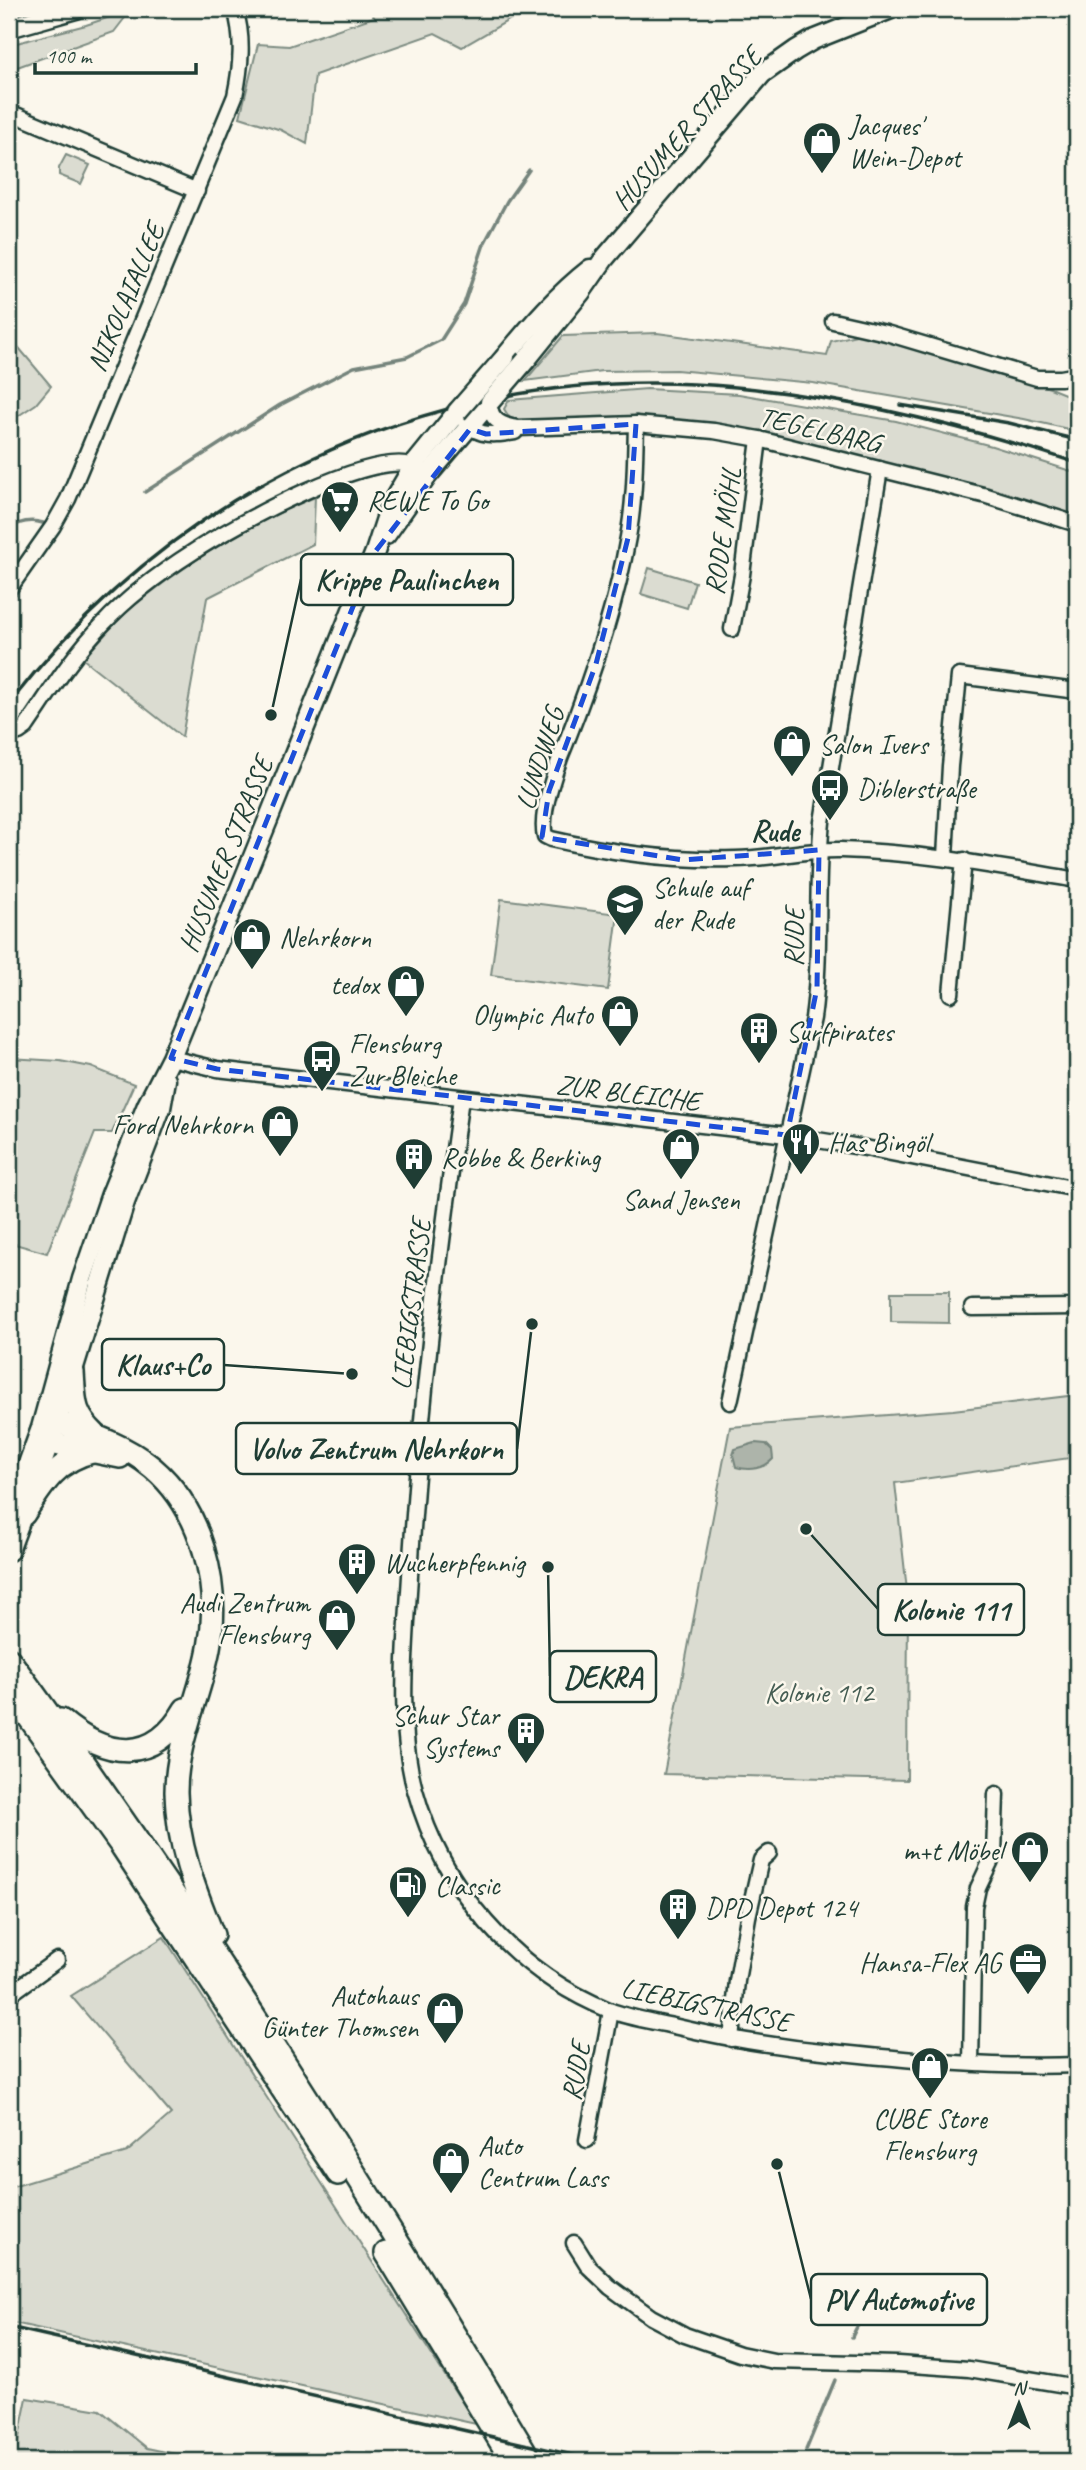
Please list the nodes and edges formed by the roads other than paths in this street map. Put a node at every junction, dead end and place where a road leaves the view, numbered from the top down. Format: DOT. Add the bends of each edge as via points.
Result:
graph roads {
  1 [pos="76,9"];
  2 [pos="234,9"];
  3 [pos="891,9"];
  4 [pos="9,28"];
  5 [pos="9,112"];
  6 [pos="197,191"];
  7 [pos="604,258"];
  8 [pos="833,321"];
  9 [pos="1077,375"];
  10 [pos="490,402"];
  11 [pos="457,412"];
  12 [pos="636,424"];
  13 [pos="544,428"];
  14 [pos="470,429"];
  15 [pos="759,439"];
  16 [pos="880,469"];
  17 [pos="421,470"];
  18 [pos="1077,524"];
  19 [pos="9,589"];
  20 [pos="732,629"];
  21 [pos="1077,691"];
  22 [pos="9,735"];
  23 [pos="819,850"];
  24 [pos="945,857"];
  25 [pos="964,860"];
  26 [pos="1077,880"];
  27 [pos="951,994"];
  28 [pos="171,1058"];
  29 [pos="461,1098"];
  30 [pos="787,1135"];
  31 [pos="1077,1189"];
  32 [pos="1077,1307"];
  33 [pos="972,1308"];
  34 [pos="73,1373"];
  35 [pos="730,1402"];
  36 [pos="50,1430"];
  37 [pos="96,1445"];
  38 [pos="16,1515"];
  39 [pos="9,1551"];
  40 [pos="9,1659"];
  41 [pos="201,1675"];
  42 [pos="9,1690"];
  43 [pos="41,1703"];
  44 [pos="996,1794"];
  45 [pos="769,1853"];
  46 [pos="57,1960"];
  47 [pos="231,1976"];
  48 [pos="9,1995"];
  49 [pos="611,2011"];
  50 [pos="731,2039"];
  51 [pos="971,2063"];
  52 [pos="1077,2065"];
  53 [pos="587,2140"];
  54 [pos="573,2243"];
  55 [pos="1077,2387"];
  56 [pos="512,2461"];
  57 [pos="531,2461"];
  1 -- 4 [label="main road"];
  2 -- 6 [label="street, NIKOLAIALLEE" via="241,67 235,96"];
  3 -- 7 [label="main road, HUSUMER STRASSE" via="813,40 762,74"];
  5 -- 6 [label="street"];
  6 -- 19 [label="street, NIKOLAIALLEE" via="68,499"];
  7 -- 10 [label="main road, HUSUMER STRASSE, bridge"];
  7 -- 11 [label="main road, HUSUMER STRASSE, bridge" via="535,321"];
  8 -- 9 [label="street" via="1037,377"];
  10 -- 13 [label="street, TEGELBARG" via="493,416 507,426"];
  10 -- 14 [label="main road, HUSUMER STRASSE"];
  11 -- 14 [label="street"];
  11 -- 17 [label="main road, HUSUMER STRASSE"];
  12 -- 13 [label="street, TEGELBARG"];
  12 -- 15 [label="street, TEGELBARG"];
  12 -- 23 [label="street, LUNDWEG" via="628,538 596,664 550,791 545,836 624,854 684,860"];
  13 -- 14 [label="street, TEGELBARG" via="486,434"];
  14 -- 17 [label="main road, HUSUMER STRASSE"];
  15 -- 16 [label="street, TEGELBARG"];
  15 -- 20 [label="street, RODE MÖHL"];
  16 -- 18 [label="street, TEGELBARG"];
  16 -- 23 [label="street, RUDE"];
  17 -- 22 [label="street" via="393,463 341,477 194,551 156,577 102,625 26,727"];
  17 -- 28 [label="main road, HUSUMER STRASSE" via="390,506"];
  21 -- 24 [label="street" via="959,676"];
  23 -- 24 [label="street"];
  23 -- 30 [label="street, RUDE" via="817,988"];
  24 -- 25 [label="street"];
  25 -- 26 [label="street"];
  25 -- 27 [label="street"];
  28 -- 29 [label="street, ZUR BLEICHE" via="217,1069"];
  28 -- 34 [label="main road, HUSUMER STRASSE" via="161,1108 121,1214"];
  28 -- 36 [label="main road, HUSUMER STRASSE" via="147,1105 82,1279"];
  29 -- 30 [label="street, ZUR BLEICHE"];
  29 -- 49 [label="street, LIEBIGSTRASSE" via="433,1297 415,1485 407,1634 408,1752 433,1838 450,1875 475,1911 541,1972"];
  30 -- 31 [label="street, ZUR BLEICHE"];
  30 -- 35 [label="street, RUDE"];
  32 -- 33 [label="street"];
  34 -- 36 [label="main road, HUSUMER STRASSE"];
  34 -- 37 [label="highway" via="77,1413"];
  36 -- 37 [label="highway"];
  36 -- 38 [label="main road, HUSUMER STRASSE"];
  37 -- 38 [label="highway" via="62,1464"];
  37 -- 41 [label="highway" via="153,1468 172,1488 198,1531 212,1612"];
  38 -- 39 [label="main road, HUSUMER STRASSE"];
  40 -- 43 [label="highway"];
  41 -- 43 [label="highway" via="169,1733 131,1751 109,1749 77,1733"];
  41 -- 47 [label="highway" via="179,1755 178,1833 190,1877"];
  42 -- 56 [label="highway" via="122,1846 326,2155"];
  43 -- 47 [label="highway"];
  44 -- 51 [label="street" via="994,1854 974,1907"];
  45 -- 50 [label="street" via="761,1860 748,1917"];
  46 -- 48 [label="street"];
  47 -- 57 [label="highway"];
  49 -- 50 [label="street, LIEBIGSTRASSE"];
  49 -- 53 [label="street, RUDE"];
  50 -- 51 [label="street, LIEBIGSTRASSE" via="863,2056"];
  51 -- 52 [label="street, LIEBIGSTRASSE"];
  54 -- 55 [label="street" via="610,2287 651,2317 685,2335 740,2354 795,2362 969,2369"];
}
